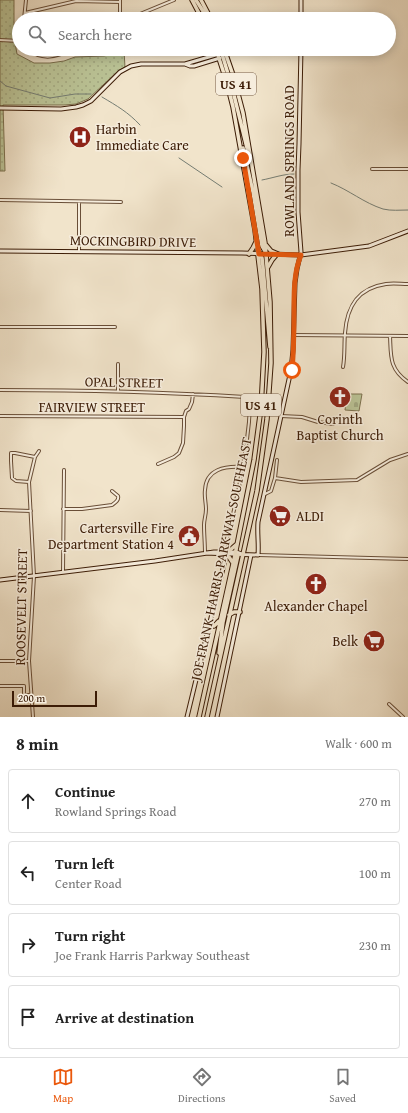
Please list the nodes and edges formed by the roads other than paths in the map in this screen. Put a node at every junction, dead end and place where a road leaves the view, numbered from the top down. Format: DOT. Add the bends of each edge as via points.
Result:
graph roads {
  1 [pos="26,0"];
  2 [pos="76,0"];
  3 [pos="174,0"];
  4 [pos="192,0"];
  5 [pos="196,0"];
  6 [pos="201,0"];
  7 [pos="302,0"];
  8 [pos="120,1"];
  9 [pos="25,12"];
  10 [pos="29,12"];
  11 [pos="120,12"];
  12 [pos="145,12"];
  13 [pos="198,12"];
  14 [pos="204,12"];
  15 [pos="207,12"];
  16 [pos="301,12"];
  17 [pos="0,40"];
  18 [pos="12,41"];
  19 [pos="42,56"];
  20 [pos="53,56"];
  21 [pos="218,56"];
  22 [pos="222,56"];
  23 [pos="223,56"];
  24 [pos="301,56"];
  25 [pos="0,108"];
  26 [pos="240,142"];
  27 [pos="372,169"];
  28 [pos="408,169"];
  29 [pos="0,200"];
  30 [pos="79,202"];
  31 [pos="121,202"];
  32 [pos="408,231"];
  33 [pos="257,241"];
  34 [pos="265,243"];
  35 [pos="0,252"];
  36 [pos="79,252"];
  37 [pos="248,254"];
  38 [pos="259,254"];
  39 [pos="267,254"];
  40 [pos="277,254"];
  41 [pos="301,255"];
  42 [pos="268,268"];
  43 [pos="408,284"];
  44 [pos="0,327"];
  45 [pos="115,327"];
  46 [pos="294,335"];
  47 [pos="345,335"];
  48 [pos="390,336"];
  49 [pos="408,336"];
  50 [pos="271,350"];
  51 [pos="118,364"];
  52 [pos="343,367"];
  53 [pos="408,382"];
  54 [pos="0,390"];
  55 [pos="118,391"];
  56 [pos="193,394"];
  57 [pos="0,416"];
  58 [pos="281,416"];
  59 [pos="184,417"];
  60 [pos="333,424"];
  61 [pos="39,451"];
  62 [pos="408,454"];
  63 [pos="36,457"];
  64 [pos="277,460"];
  65 [pos="158,464"];
  66 [pos="242,467"];
  67 [pos="64,470"];
  68 [pos="275,478"];
  69 [pos="29,482"];
  70 [pos="112,491"];
  71 [pos="264,494"];
  72 [pos="63,509"];
  73 [pos="0,510"];
  74 [pos="30,511"];
  75 [pos="237,543"];
  76 [pos="225,546"];
  77 [pos="219,551"];
  78 [pos="228,551"];
  79 [pos="205,553"];
  80 [pos="236,554"];
  81 [pos="243,554"];
  82 [pos="225,555"];
  83 [pos="251,555"];
  84 [pos="258,555"];
  85 [pos="408,558"];
  86 [pos="233,563"];
  87 [pos="63,573"];
  88 [pos="34,576"];
  89 [pos="0,580"];
  90 [pos="240,612"];
  91 [pos="229,615"];
  92 [pos="220,619"];
  93 [pos="209,626"];
  94 [pos="0,661"];
  95 [pos="29,661"];
  96 [pos="219,662"];
  97 [pos="0,686"];
  98 [pos="31,695"];
  99 [pos="389,704"];
  100 [pos="33,717"];
  101 [pos="187,717"];
  102 [pos="199,717"];
  103 [pos="207,717"];
  104 [pos="217,717"];
  105 [pos="403,717"];
  1 -- 9 [label="street"];
  2 -- 8 [label="street"];
  2 -- 10 [label="street"];
  3 -- 12 [label="street"];
  4 -- 13 [label="main road"];
  5 -- 14 [label="main road"];
  6 -- 15 [label="main road"];
  7 -- 16 [label="street"];
  8 -- 11 [label="street"];
  17 -- 18 [label="street"];
  19 -- 20 [label="street"];
  21 -- 25 [label="street" via="185,64 131,66 120,72 90,101 76,107"];
  22 -- 26 [label="main road, JOE FRANK HARRIS PARKWAY SOUTHEAST / US 41"];
  23 -- 34 [label="main road, JOE FRANK HARRIS PARKWAY SOUTHEAST / US 41" via="234,75 241,104"];
  24 -- 41 [label="street, ROWLAND SPRINGS ROAD" via="298,183"];
  26 -- 33 [label="main road, JOE FRANK HARRIS PARKWAY SOUTHEAST / US 41"];
  26 -- 39 [label="main road" via="245,154 262,246"];
  27 -- 28 [label="street"];
  29 -- 30 [label="street"];
  30 -- 31 [label="street"];
  30 -- 36 [label="street"];
  32 -- 41 [label="street, MOCKINGBIRD DRIVE" via="369,246"];
  33 -- 37 [label="main road"];
  33 -- 38 [label="main road, JOE FRANK HARRIS PARKWAY SOUTHEAST / US 41"];
  34 -- 39 [label="main road, JOE FRANK HARRIS PARKWAY SOUTHEAST / US 41"];
  34 -- 40 [label="main road"];
  35 -- 36 [label="street, MOCKINGBIRD DRIVE"];
  36 -- 37 [label="street, MOCKINGBIRD DRIVE"];
  37 -- 38 [label="street, MOCKINGBIRD DRIVE"];
  38 -- 39 [label="street, MOCKINGBIRD DRIVE"];
  38 -- 50 [label="main road" via="264,267"];
  38 -- 75 [label="main road, JOE FRANK HARRIS PARKWAY SOUTHEAST / US 41" via="264,334 262,395 254,460"];
  39 -- 40 [label="street, MOCKINGBIRD DRIVE"];
  39 -- 42 [label="main road, JOE FRANK HARRIS PARKWAY SOUTHEAST / US 41"];
  40 -- 41 [label="street, MOCKINGBIRD DRIVE"];
  40 -- 42 [label="main road"];
  41 -- 46 [label="street, ROWLAND SPRINGS ROAD" via="295,278"];
  42 -- 50 [label="main road, JOE FRANK HARRIS PARKWAY SOUTHEAST / US 41"];
  43 -- 47 [label="street" via="387,284 370,288 360,294 352,304 346,319"];
  44 -- 45 [label="street"];
  46 -- 47 [label="street"];
  46 -- 58 [label="street, ROWLAND SPRINGS ROAD" via="292,370"];
  47 -- 48 [label="street"];
  47 -- 52 [label="street"];
  48 -- 49 [label="street"];
  48 -- 53 [label="street" via="391,361 400,377"];
  50 -- 81 [label="main road, JOE FRANK HARRIS PARKWAY SOUTHEAST / US 41" via="263,451"];
  51 -- 55 [label="street"];
  54 -- 55 [label="street, OPAL STREET"];
  55 -- 56 [label="street, OPAL STREET"];
  56 -- 59 [label="street"];
  56 -- 66 [label="street, OPAL STREET" via="247,398 250,407"];
  57 -- 59 [label="street, FAIRVIEW STREET"];
  58 -- 60 [label="street" via="302,417"];
  58 -- 71 [label="street, ROWLAND SPRINGS ROAD"];
  59 -- 65 [label="street" via="183,443 179,453"];
  61 -- 63 [label="street, ROOSEVELT STREET"];
  62 -- 68 [label="street" via="390,460 357,480 301,482"];
  63 -- 69 [label="street, ROOSEVELT STREET"];
  63 -- 69 [label="street" via="11,453 12,478 16,481"];
  64 -- 68 [label="street"];
  66 -- 76 [label="street"];
  66 -- 79 [label="street" via="218,470 206,483"];
  67 -- 72 [label="street"];
  68 -- 71 [label="street" via="272,491"];
  69 -- 74 [label="street, ROOSEVELT STREET"];
  70 -- 72 [label="street" via="118,499 112,505"];
  71 -- 84 [label="street, ROWLAND SPRINGS ROAD" via="257,530"];
  72 -- 87 [label="street"];
  73 -- 74 [label="street"];
  74 -- 88 [label="street, ROOSEVELT STREET"];
  75 -- 78 [label="main road"];
  75 -- 80 [label="main road, JOE FRANK HARRIS PARKWAY SOUTHEAST / US 41"];
  76 -- 77 [label="street"];
  76 -- 78 [label="street"];
  77 -- 78 [label="street"];
  77 -- 79 [label="street"];
  78 -- 80 [label="street"];
  79 -- 82 [label="street"];
  79 -- 87 [label="street"];
  80 -- 81 [label="street"];
  80 -- 82 [label="street"];
  80 -- 86 [label="main road, JOE FRANK HARRIS PARKWAY SOUTHEAST / US 41"];
  80 -- 96 [label="main road" via="222,629"];
  81 -- 83 [label="street"];
  81 -- 91 [label="main road, JOE FRANK HARRIS PARKWAY SOUTHEAST / US 41"];
  82 -- 86 [label="main road"];
  82 -- 93 [label="street"];
  83 -- 84 [label="street"];
  83 -- 90 [label="street"];
  84 -- 85 [label="street"];
  86 -- 92 [label="main road, JOE FRANK HARRIS PARKWAY SOUTHEAST / US 41"];
  87 -- 88 [label="street"];
  88 -- 89 [label="street"];
  88 -- 95 [label="street, ROOSEVELT STREET"];
  90 -- 91 [label="main road"];
  90 -- 104 [label="street"];
  91 -- 96 [label="main road, JOE FRANK HARRIS PARKWAY SOUTHEAST / US 41"];
  92 -- 93 [label="main road" via="214,626"];
  92 -- 102 [label="main road, JOE FRANK HARRIS PARKWAY SOUTHEAST / US 41"];
  93 -- 101 [label="street"];
  94 -- 95 [label="street"];
  95 -- 98 [label="street, ROOSEVELT STREET"];
  96 -- 103 [label="main road, JOE FRANK HARRIS PARKWAY SOUTHEAST / US 41"];
  97 -- 98 [label="street" via="24,686 24,695"];
  98 -- 100 [label="street, ROOSEVELT STREET"];
  99 -- 105 [label="street"];
}
